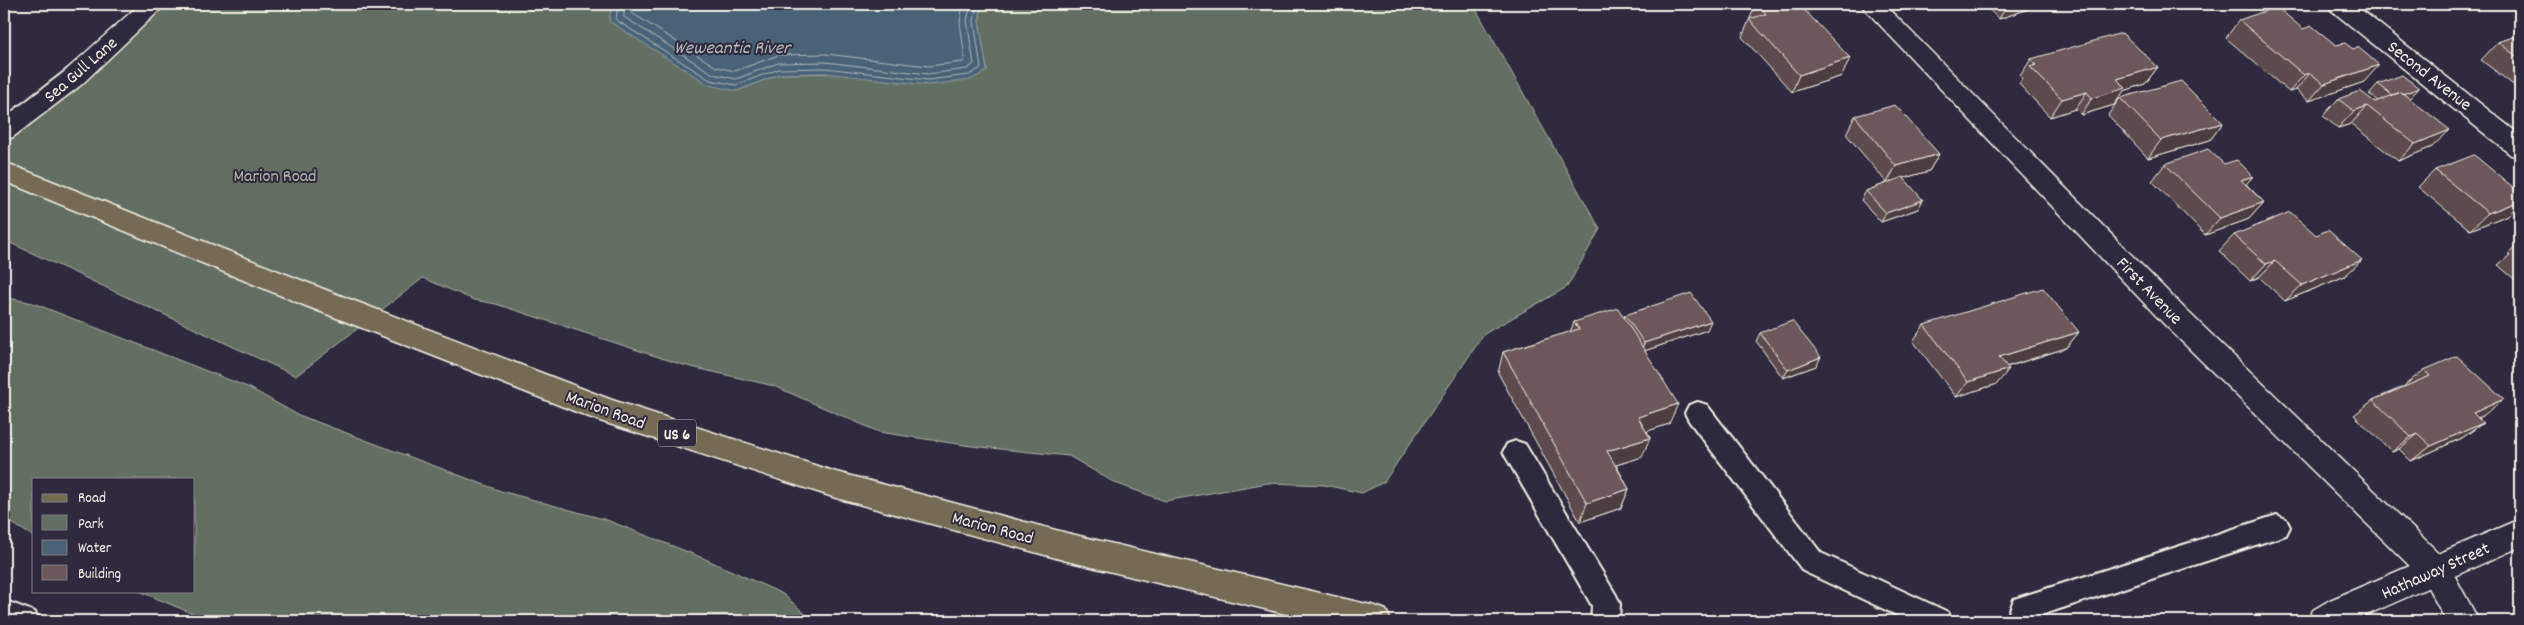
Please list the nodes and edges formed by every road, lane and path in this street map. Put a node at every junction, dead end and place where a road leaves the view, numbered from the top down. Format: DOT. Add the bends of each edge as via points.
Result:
graph roads {
  1 [pos="154,4"];
  2 [pos="1871,4"];
  3 [pos="2339,4"];
  4 [pos="4,131"];
  5 [pos="2520,148"];
  6 [pos="4,171"];
  7 [pos="1698,412"];
  8 [pos="1516,452"];
  9 [pos="2277,527"];
  10 [pos="2520,533"];
  11 [pos="2434,570"];
  12 [pos="4,613"];
  13 [pos="1337,617"];
  14 [pos="26,621"];
  15 [pos="1375,621"];
  16 [pos="1605,621"];
  17 [pos="1938,621"];
  18 [pos="2020,621"];
  19 [pos="2324,621"];
  20 [pos="2463,621"];
  1 -- 4 [label="street, Sea Gull Lane" via="72,79"];
  2 -- 11 [label="street, First Avenue" via="2174,316"];
  3 -- 5 [label="street, Second Avenue"];
  6 -- 13 [label="main road, Marion Road / US 6" via="316,298 608,411 836,485"];
  7 -- 17 [label="lane" via="1812,562"];
  8 -- 16 [label="lane" via="1606,604"];
  9 -- 18 [label="lane" via="2024,608"];
  10 -- 11 [label="street, Hathaway Street"];
  11 -- 19 [label="street, Hathaway Street"];
  11 -- 20 [label="street, First Avenue"];
  12 -- 14 [label="lane"];
  13 -- 15 [label="main road, Marion Road / US 6"];
}
